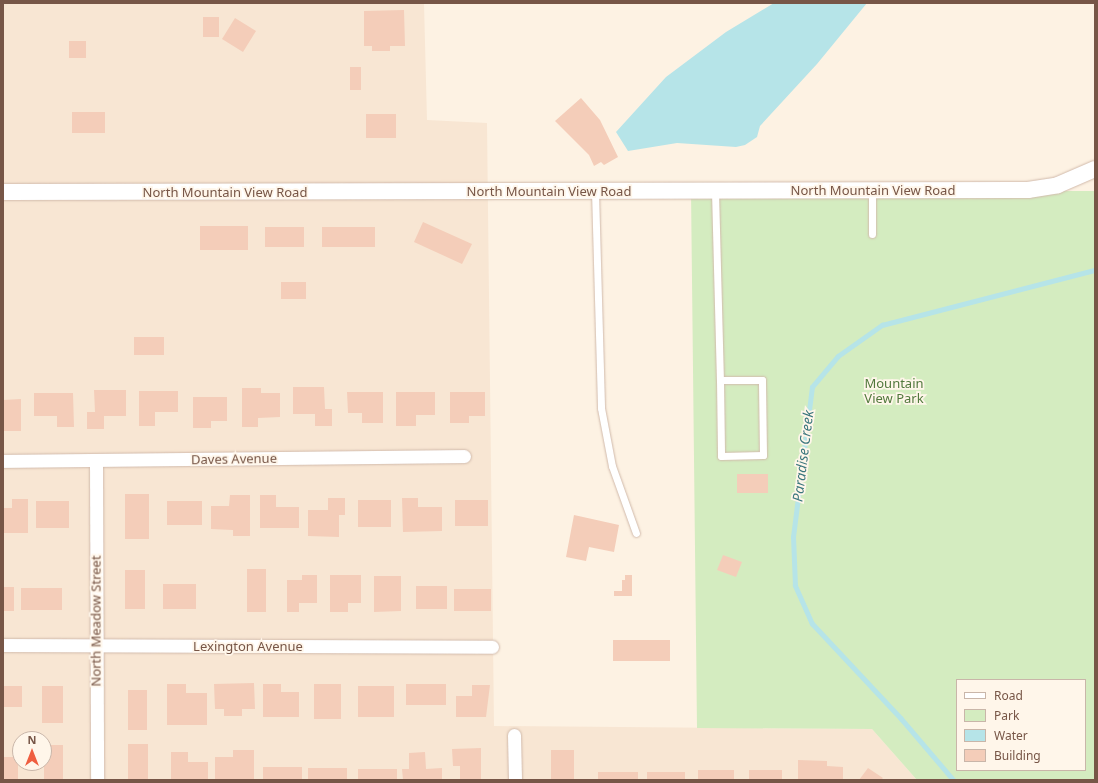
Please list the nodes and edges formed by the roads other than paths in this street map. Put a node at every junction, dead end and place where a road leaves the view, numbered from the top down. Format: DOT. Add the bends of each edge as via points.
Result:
graph roads {
  1 [pos="1094,170"];
  2 [pos="872,190"];
  3 [pos="595,191"];
  4 [pos="715,191"];
  5 [pos="3,192"];
  6 [pos="872,234"];
  7 [pos="720,380"];
  8 [pos="464,456"];
  9 [pos="3,461"];
  10 [pos="96,461"];
  11 [pos="636,533"];
  12 [pos="3,645"];
  13 [pos="95,646"];
  14 [pos="492,647"];
  15 [pos="514,735"];
  16 [pos="97,780"];
  17 [pos="515,780"];
  1 -- 2 [label="street, North Mountain View Road" via="1058,185 1028,190"];
  2 -- 4 [label="street, North Mountain View Road"];
  2 -- 6 [label="lane"];
  3 -- 4 [label="street, North Mountain View Road"];
  3 -- 5 [label="street, North Mountain View Road"];
  3 -- 11 [label="lane" via="601,408 612,466"];
  4 -- 7 [label="lane"];
  7 -- 7 [label="lane" via="721,456 764,455 762,380"];
  8 -- 10 [label="street, Daves Avenue"];
  9 -- 10 [label="street, Daves Avenue"];
  10 -- 13 [label="street, North Meadow Street"];
  12 -- 13 [label="street, Lexington Avenue"];
  13 -- 14 [label="street, Lexington Avenue"];
  13 -- 16 [label="street, North Meadow Street"];
  15 -- 17 [label="street"];
}
